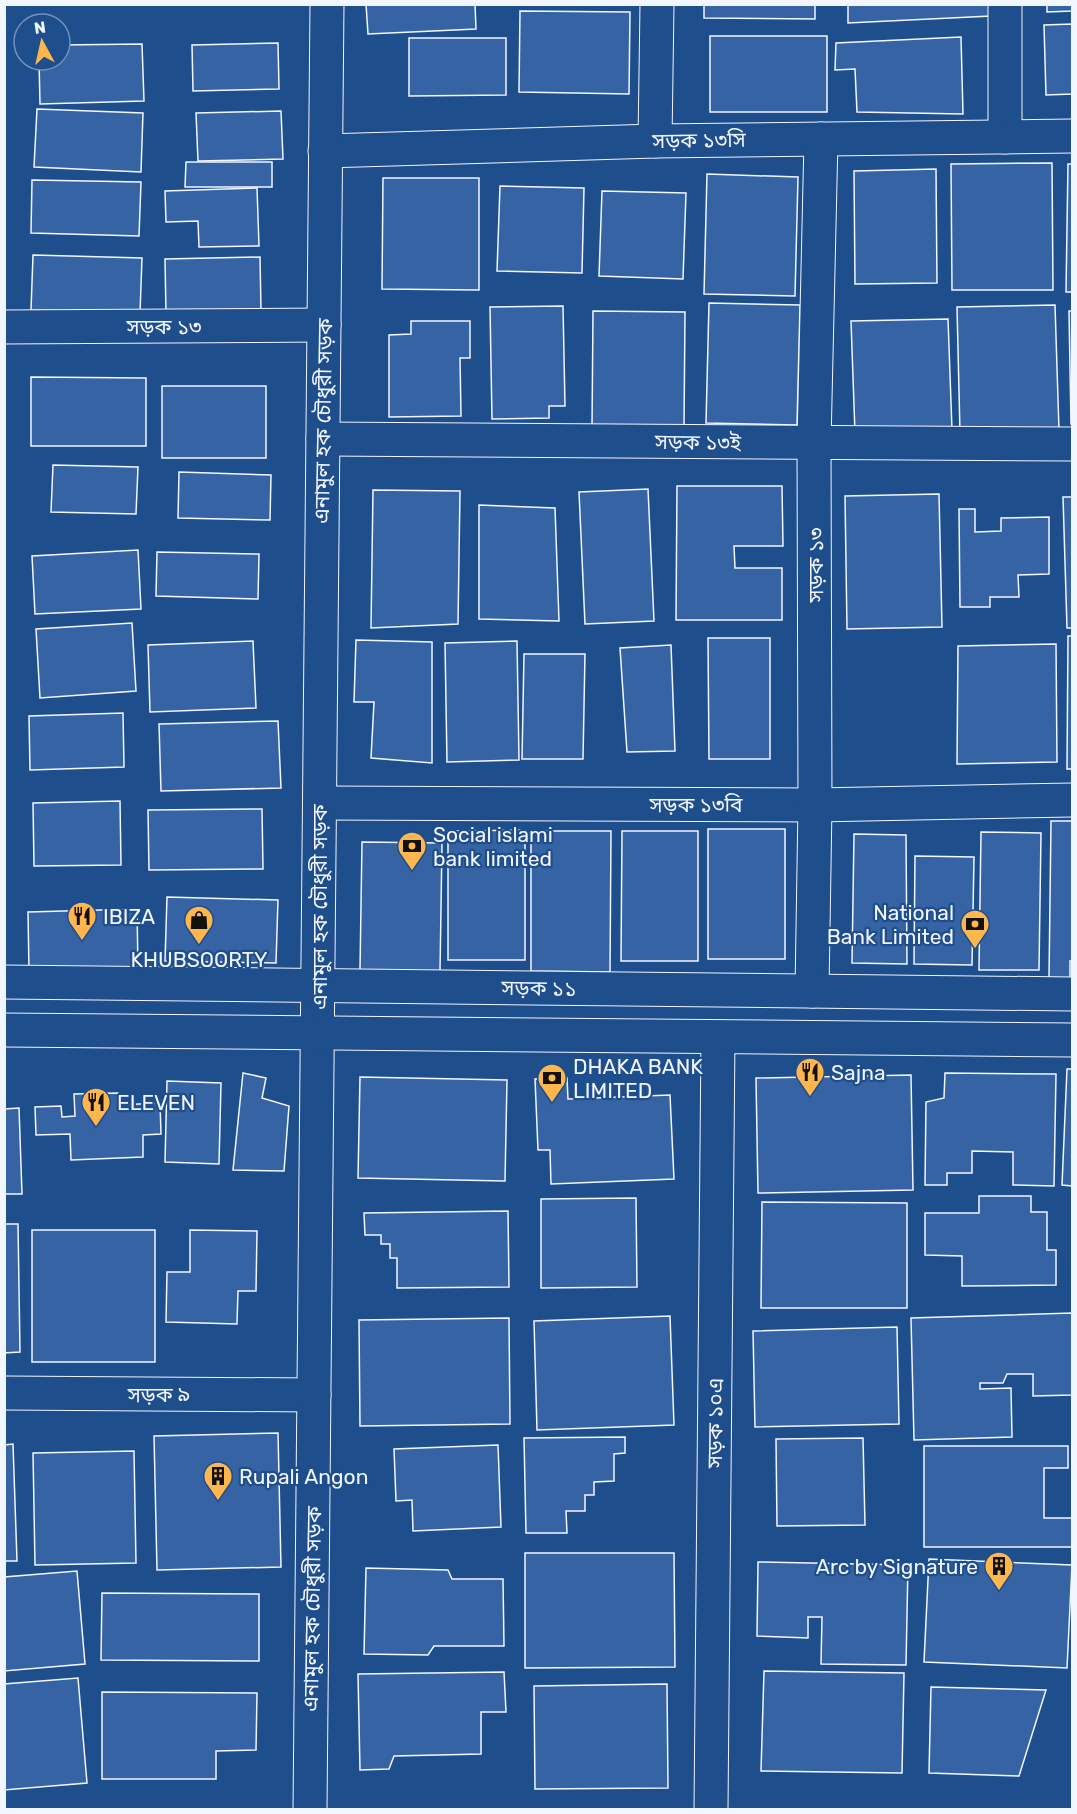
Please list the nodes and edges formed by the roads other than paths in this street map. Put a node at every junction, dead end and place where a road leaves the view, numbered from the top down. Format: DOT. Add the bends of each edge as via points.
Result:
graph roads {
  1 [pos="327,4"];
  2 [pos="657,4"];
  3 [pos="1005,4"];
  4 [pos="1072,136"];
  5 [pos="1005,137"];
  6 [pos="821,139"];
  7 [pos="655,141"];
  8 [pos="326,151"];
  9 [pos="324,325"];
  10 [pos="4,327"];
  11 [pos="323,439"];
  12 [pos="814,443"];
  13 [pos="1072,444"];
  14 [pos="1072,801"];
  15 [pos="320,803"];
  16 [pos="816,805"];
  17 [pos="4,982"];
  18 [pos="318,985"];
  19 [pos="812,991"];
  20 [pos="1072,994"];
  21 [pos="4,1030"];
  22 [pos="318,1033"];
  23 [pos="718,1037"];
  24 [pos="1072,1040"];
  25 [pos="4,1393"];
  26 [pos="314,1395"];
  27 [pos="310,1809"];
  28 [pos="711,1809"];
  1 -- 8 [label="street, এনামুল হক চৌধুরী সড়ক"];
  2 -- 7 [label="street"];
  3 -- 5 [label="street"];
  4 -- 5 [label="street, সড়ক ১৩সি"];
  5 -- 6 [label="street, সড়ক ১৩সি"];
  6 -- 7 [label="street, সড়ক ১৩সি"];
  6 -- 12 [label="street, সড়ক ১৩"];
  7 -- 8 [label="street, সড়ক ১৩সি"];
  8 -- 9 [label="street, এনামুল হক চৌধুরী সড়ক"];
  9 -- 10 [label="street, সড়ক ১৩"];
  9 -- 11 [label="street, এনামুল হক চৌধুরী সড়ক"];
  11 -- 12 [label="street, সড়ক ১৩ই"];
  11 -- 15 [label="street, এনামুল হক চৌধুরী সড়ক"];
  12 -- 13 [label="street, সড়ক ১৩ই"];
  12 -- 16 [label="street, সড়ক ১৩"];
  14 -- 16 [label="street, সড়ক ১৩বি"];
  15 -- 16 [label="street, সড়ক ১৩বি"];
  15 -- 18 [label="street, এনামুল হক চৌধুরী সড়ক"];
  16 -- 19 [label="street, সড়ক ১৩"];
  17 -- 18 [label="street, সড়ক ১১"];
  18 -- 19 [label="street, সড়ক ১১"];
  18 -- 22 [label="street, এনামুল হক চৌধুরী সড়ক"];
  19 -- 20 [label="street, সড়ক ১১"];
  21 -- 22 [label="street"];
  22 -- 23 [label="street"];
  22 -- 26 [label="street, এনামুল হক চৌধুরী সড়ক"];
  23 -- 24 [label="street"];
  23 -- 28 [label="street, সড়ক ১০এ"];
  25 -- 26 [label="street, সড়ক ৯"];
  26 -- 27 [label="street, এনামুল হক চৌধুরী সড়ক"];
}
